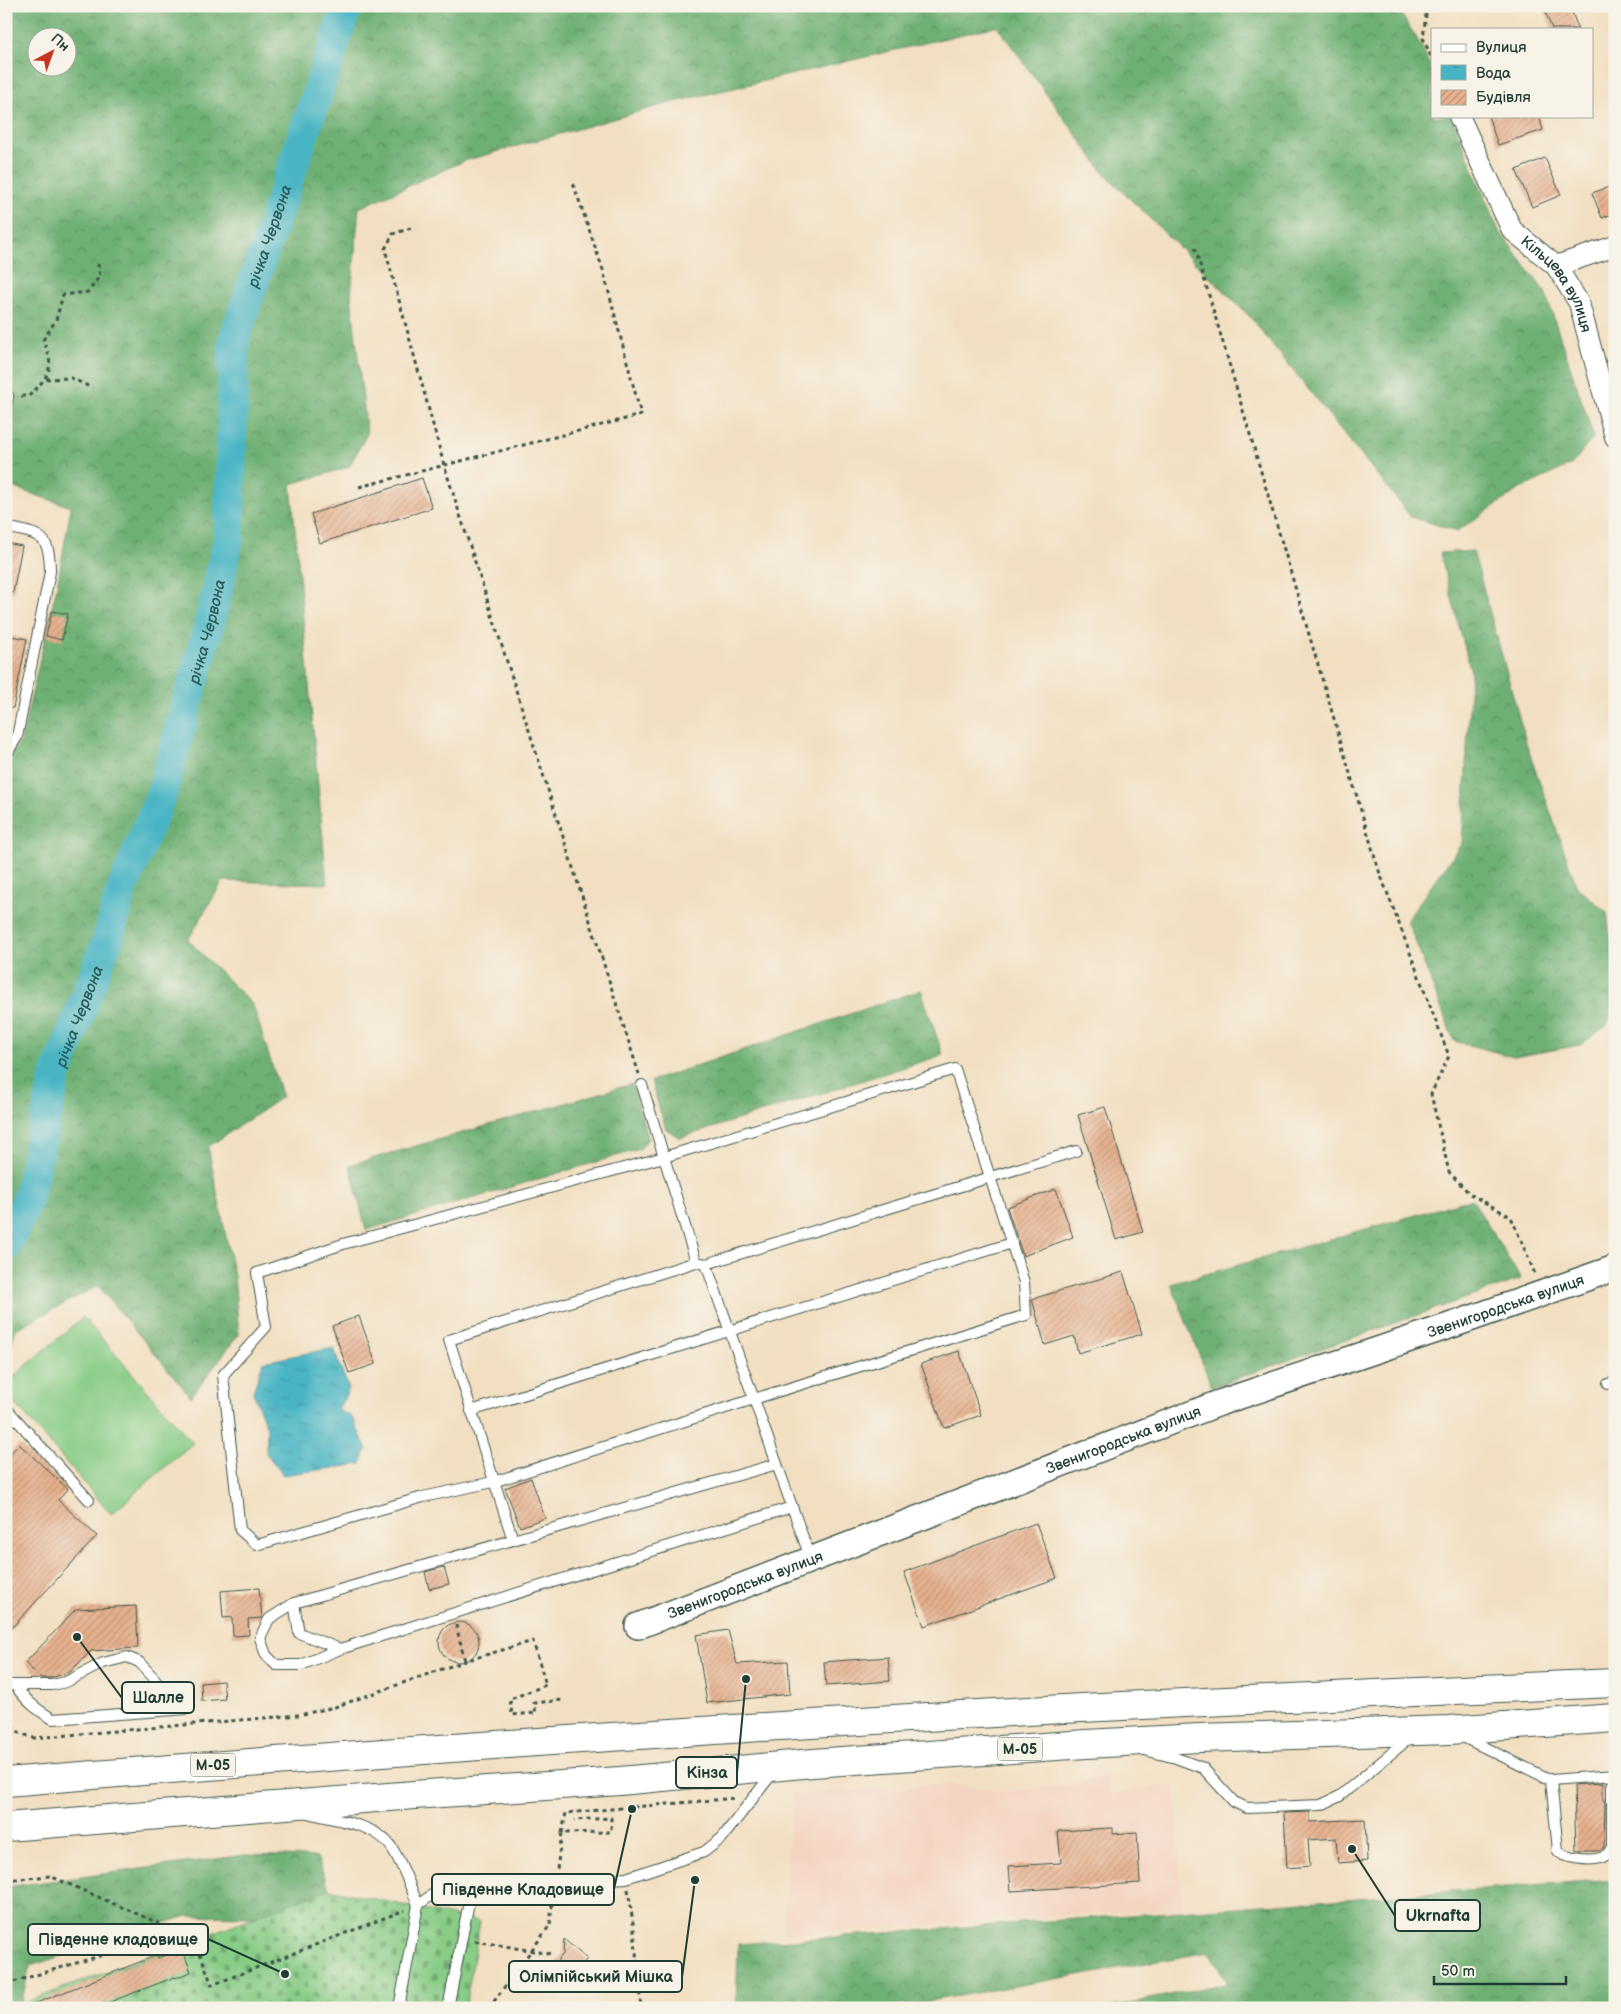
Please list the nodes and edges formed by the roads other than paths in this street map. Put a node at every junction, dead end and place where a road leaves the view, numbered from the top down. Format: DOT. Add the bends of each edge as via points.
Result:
graph roads {
  1 [pos="1460,118"];
  2 [pos="1615,246"];
  3 [pos="1556,266"];
  4 [pos="1615,437"];
  5 [pos="6,527"];
  6 [pos="6,755"];
  7 [pos="642,1085"];
  8 [pos="1076,1151"];
  9 [pos="664,1157"];
  10 [pos="991,1178"];
  11 [pos="1012,1243"];
  12 [pos="701,1263"];
  13 [pos="1615,1268"];
  14 [pos="730,1330"];
  15 [pos="754,1399"];
  16 [pos="6,1408"];
  17 [pos="471,1411"];
  18 [pos="777,1464"];
  19 [pos="493,1482"];
  20 [pos="89,1500"];
  21 [pos="792,1507"];
  22 [pos="513,1540"];
  23 [pos="812,1560"];
  24 [pos="294,1603"];
  25 [pos="638,1626"];
  26 [pos="340,1649"];
  27 [pos="1615,1683"];
  28 [pos="11,1684"];
  29 [pos="187,1709"];
  30 [pos="174,1710"];
  31 [pos="1615,1718"];
  32 [pos="1448,1730"];
  33 [pos="1418,1731"];
  34 [pos="1116,1742"];
  35 [pos="777,1767"];
  36 [pos="1615,1774"];
  37 [pos="1615,1779"];
  38 [pos="1551,1780"];
  39 [pos="6,1782"];
  40 [pos="280,1806"];
  41 [pos="6,1827"];
  42 [pos="472,1887"];
  43 [pos="418,1905"];
  44 [pos="399,2008"];
  45 [pos="448,2008"];
  1 -- 3 [label="street, Кільцева вулиця" via="1512,230"];
  2 -- 3 [label="street"];
  3 -- 4 [label="street, Кільцева вулиця" via="1579,303"];
  5 -- 6 [label="lane" via="45,540 50,556 50,572 16,737"];
  7 -- 9 [label="lane"];
  8 -- 10 [label="lane"];
  9 -- 10 [label="lane" via="955,1068"];
  9 -- 12 [label="lane"];
  9 -- 19 [label="lane" via="343,1244 257,1272 266,1327 223,1375 240,1530 257,1545 423,1497"];
  10 -- 11 [label="lane"];
  10 -- 12 [label="lane"];
  11 -- 14 [label="lane"];
  11 -- 15 [label="lane" via="1024,1282 1026,1315"];
  12 -- 14 [label="lane"];
  12 -- 17 [label="lane" via="449,1340"];
  13 -- 23 [label="street, Звенигородська вулиця" via="1222,1402"];
  14 -- 15 [label="lane"];
  14 -- 17 [label="lane"];
  15 -- 18 [label="lane"];
  15 -- 19 [label="lane"];
  16 -- 20 [label="lane"];
  17 -- 19 [label="lane"];
  18 -- 21 [label="lane"];
  18 -- 22 [label="lane"];
  19 -- 22 [label="lane"];
  21 -- 23 [label="lane"];
  21 -- 26 [label="lane"];
  22 -- 24 [label="lane"];
  23 -- 25 [label="street, Звенигородська вулиця"];
  24 -- 26 [label="lane" via="299,1634"];
  24 -- 26 [label="lane" via="269,1619 260,1638 266,1655 276,1665 301,1665"];
  27 -- 39 [label="highway, М-05" via="884,1719"];
  28 -- 30 [label="lane" via="36,1709 53,1719"];
  28 -- 30 [label="lane" via="66,1682 103,1663 127,1657 139,1662 153,1677"];
  29 -- 30 [label="lane"];
  31 -- 32 [label="highway, М-05"];
  32 -- 33 [label="highway, М-05"];
  32 -- 38 [label="lane"];
  33 -- 34 [label="highway, М-05"];
  33 -- 34 [label="lane" via="1340,1796 1321,1804 1246,1808 1234,1802 1203,1768"];
  34 -- 35 [label="highway, М-05"];
  35 -- 40 [label="highway, М-05"];
  35 -- 42 [label="lane" via="722,1838 704,1852 626,1878"];
  36 -- 38 [label="lane"];
  37 -- 38 [label="lane" via="1612,1786 1612,1847 1601,1858 1567,1857 1558,1851"];
  40 -- 41 [label="highway, М-05"];
  40 -- 43 [label="lane" via="354,1825 382,1838 392,1847"];
  42 -- 43 [label="lane" via="440,1888"];
  42 -- 45 [label="lane"];
  43 -- 44 [label="lane"];
}
